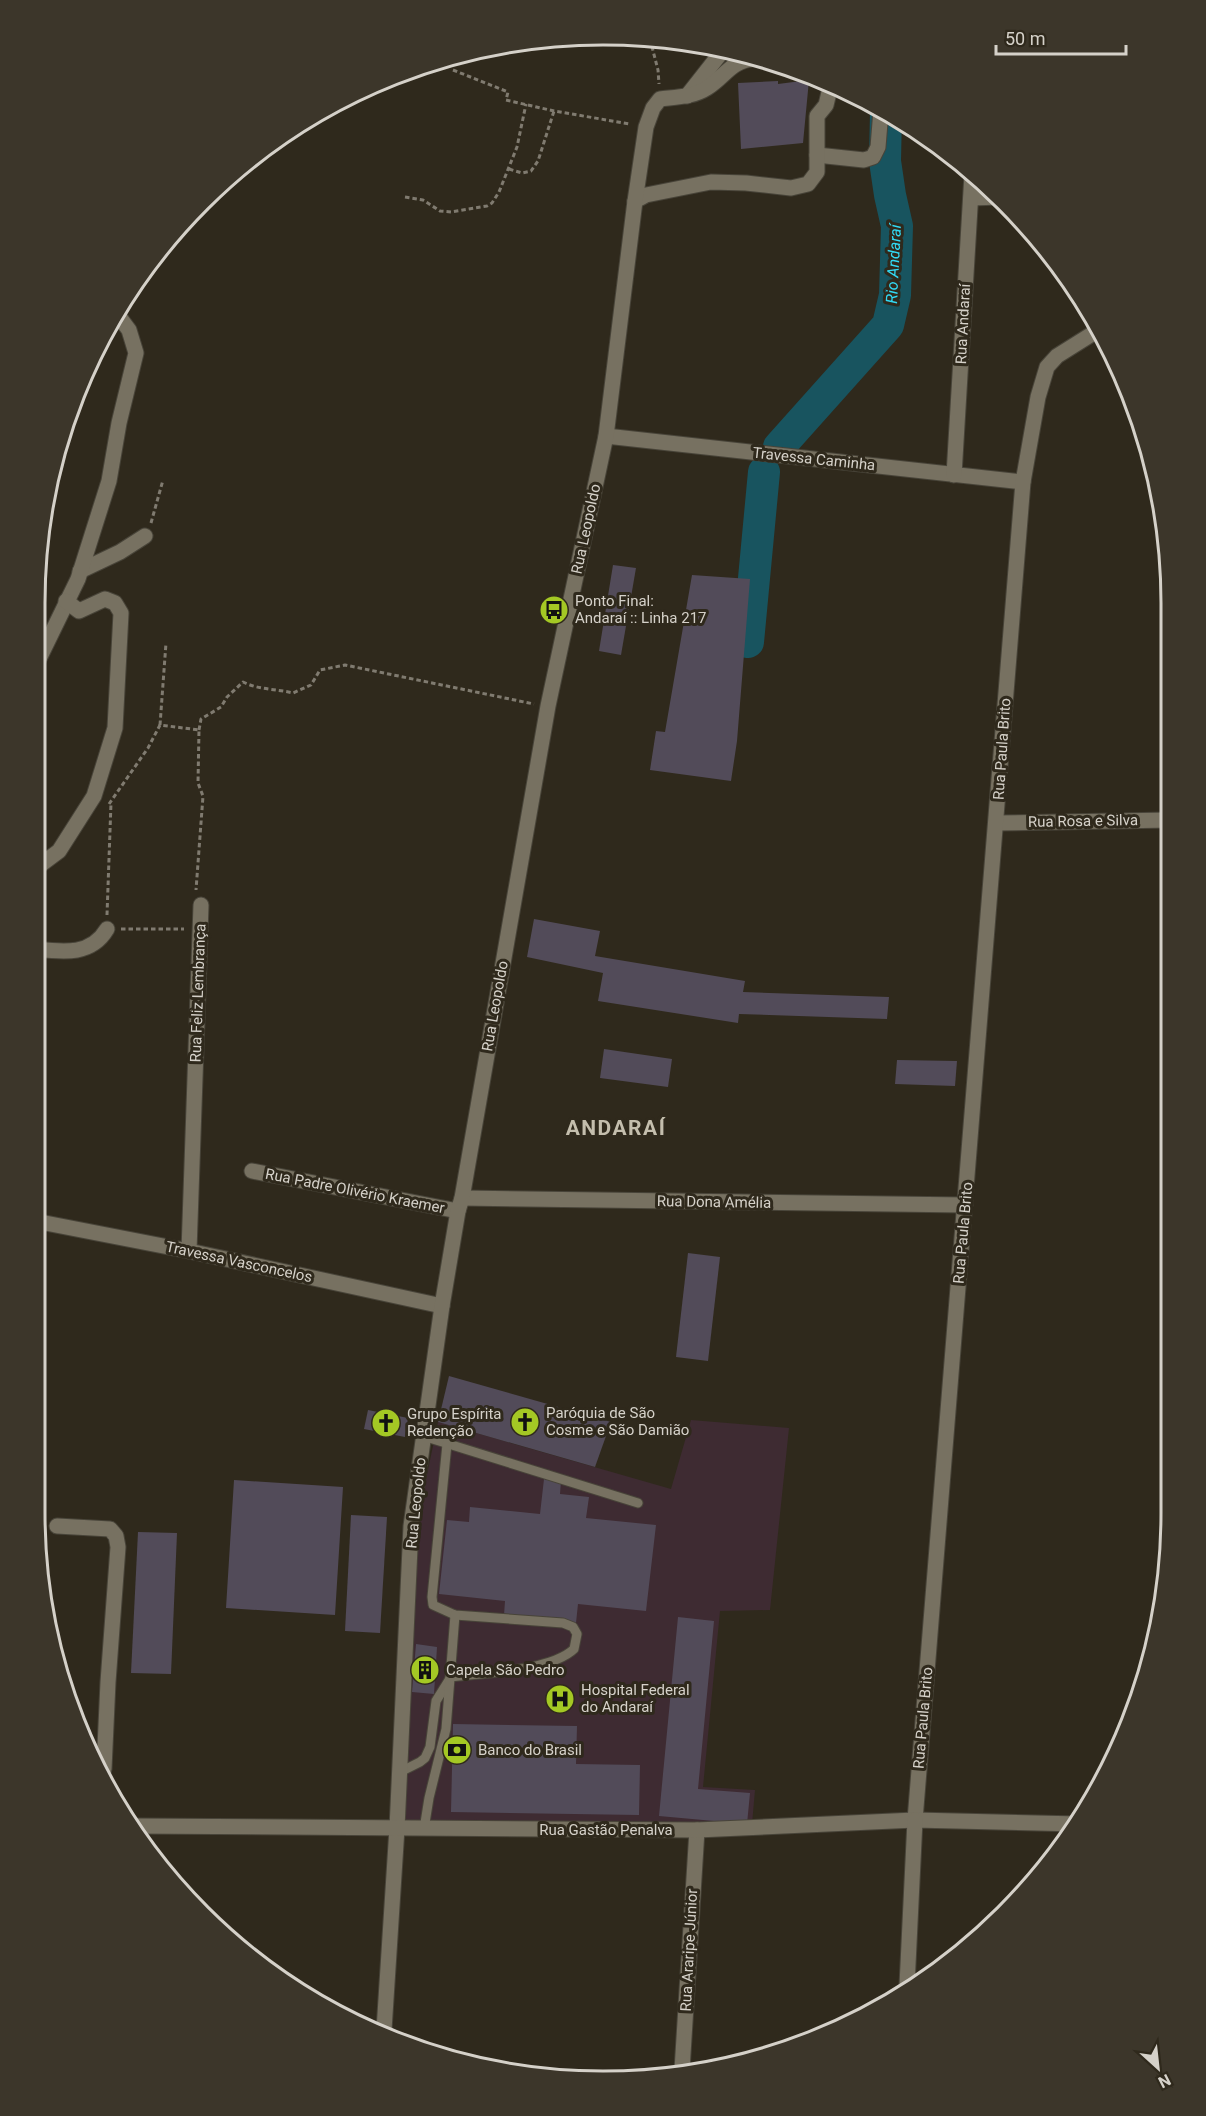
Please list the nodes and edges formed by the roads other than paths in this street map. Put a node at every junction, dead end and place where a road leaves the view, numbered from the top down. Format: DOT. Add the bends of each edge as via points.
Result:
graph roads {
  1 [pos="717,57"];
  2 [pos="739,62"];
  3 [pos="829,93"];
  4 [pos="687,96"];
  5 [pos="880,119"];
  6 [pos="817,155"];
  7 [pos="972,184"];
  8 [pos="987,197"];
  9 [pos="971,198"];
  10 [pos="635,201"];
  11 [pos="122,321"];
  12 [pos="1091,334"];
  13 [pos="606,436"];
  14 [pos="954,475"];
  15 [pos="1023,482"];
  16 [pos="145,536"];
  17 [pos="80,572"];
  18 [pos="66,601"];
  19 [pos="45,646"];
  20 [pos="1161,820"];
  21 [pos="997,823"];
  22 [pos="45,862"];
  23 [pos="201,905"];
  24 [pos="107,929"];
  25 [pos="45,950"];
  26 [pos="252,1170"];
  27 [pos="460,1205"];
  28 [pos="965,1205"];
  29 [pos="45,1223"];
  30 [pos="189,1251"];
  31 [pos="442,1306"];
  32 [pos="423,1436"];
  33 [pos="447,1444"];
  34 [pos="638,1503"];
  35 [pos="57,1526"];
  36 [pos="455,1614"];
  37 [pos="451,1677"];
  38 [pos="104,1763"];
  39 [pos="400,1772"];
  40 [pos="915,1820"];
  41 [pos="1066,1824"];
  42 [pos="141,1826"];
  43 [pos="397,1828"];
  44 [pos="424,1829"];
  45 [pos="697,1830"];
  46 [pos="907,1981"];
  47 [pos="384,2027"];
  48 [pos="682,2065"];
  1 -- 4 [label="street"];
  2 -- 4 [label="street" via="706,89"];
  3 -- 6 [label="street" via="817,116"];
  4 -- 10 [label="street, Rua Leopoldo" via="660,99 652,108"];
  5 -- 6 [label="street" via="873,158"];
  6 -- 10 [label="street" via="817,172 808,184 791,188 711,182 646,195"];
  7 -- 9 [label="street, Rua Andaraí"];
  8 -- 9 [label="street"];
  9 -- 14 [label="street, Rua Andaraí"];
  10 -- 13 [label="street, Rua Leopoldo"];
  11 -- 17 [label="street" via="136,353 109,481"];
  12 -- 15 [label="street, Rua Paula Brito" via="1047,367"];
  13 -- 14 [label="street, Travessa Caminha"];
  13 -- 27 [label="street, Rua Leopoldo" via="548,706"];
  14 -- 15 [label="street, Travessa Caminha"];
  15 -- 21 [label="street, Rua Paula Brito"];
  16 -- 17 [label="street"];
  17 -- 18 [label="street"];
  18 -- 19 [label="street"];
  18 -- 22 [label="street" via="79,611 105,599 115,603 122,613 115,728 94,796 59,851"];
  20 -- 21 [label="street, Rua Rosa e Silva"];
  21 -- 28 [label="street, Rua Paula Brito"];
  23 -- 30 [label="street, Rua Feliz Lembrança"];
  24 -- 25 [label="street" via="101,939 74,952"];
  26 -- 27 [label="street, Rua Padre Olivério Kraemer"];
  27 -- 28 [label="street, Rua Dona Amélia"];
  27 -- 31 [label="street, Rua Leopoldo"];
  28 -- 40 [label="street, Rua Paula Brito"];
  29 -- 30 [label="street, Travessa Vasconcelos"];
  30 -- 31 [label="street, Travessa Vasconcelos"];
  31 -- 32 [label="street, Rua Leopoldo"];
  32 -- 33 [label="lane"];
  32 -- 39 [label="street, Rua Leopoldo" via="411,1526"];
  33 -- 34 [label="lane"];
  33 -- 36 [label="lane" via="432,1597 433,1605"];
  35 -- 38 [label="street" via="110,1529 116,1536"];
  36 -- 37 [label="lane"];
  36 -- 37 [label="lane" via="563,1623 573,1627 577,1634 574,1649 557,1660"];
  37 -- 39 [label="lane" via="436,1701 425,1758"];
  37 -- 44 [label="lane" via="446,1729"];
  39 -- 43 [label="street, Rua Leopoldo"];
  40 -- 41 [label="street, Rua Gastão Penalva"];
  40 -- 45 [label="street, Rua Gastão Penalva"];
  40 -- 46 [label="street, Rua Paula Brito"];
  42 -- 43 [label="street, Rua Gastão Penalva"];
  43 -- 44 [label="street, Rua Gastão Penalva"];
  43 -- 47 [label="street, Rua Leopoldo"];
  44 -- 45 [label="street, Rua Gastão Penalva"];
  45 -- 48 [label="street, Rua Araripe Júnior"];
}
